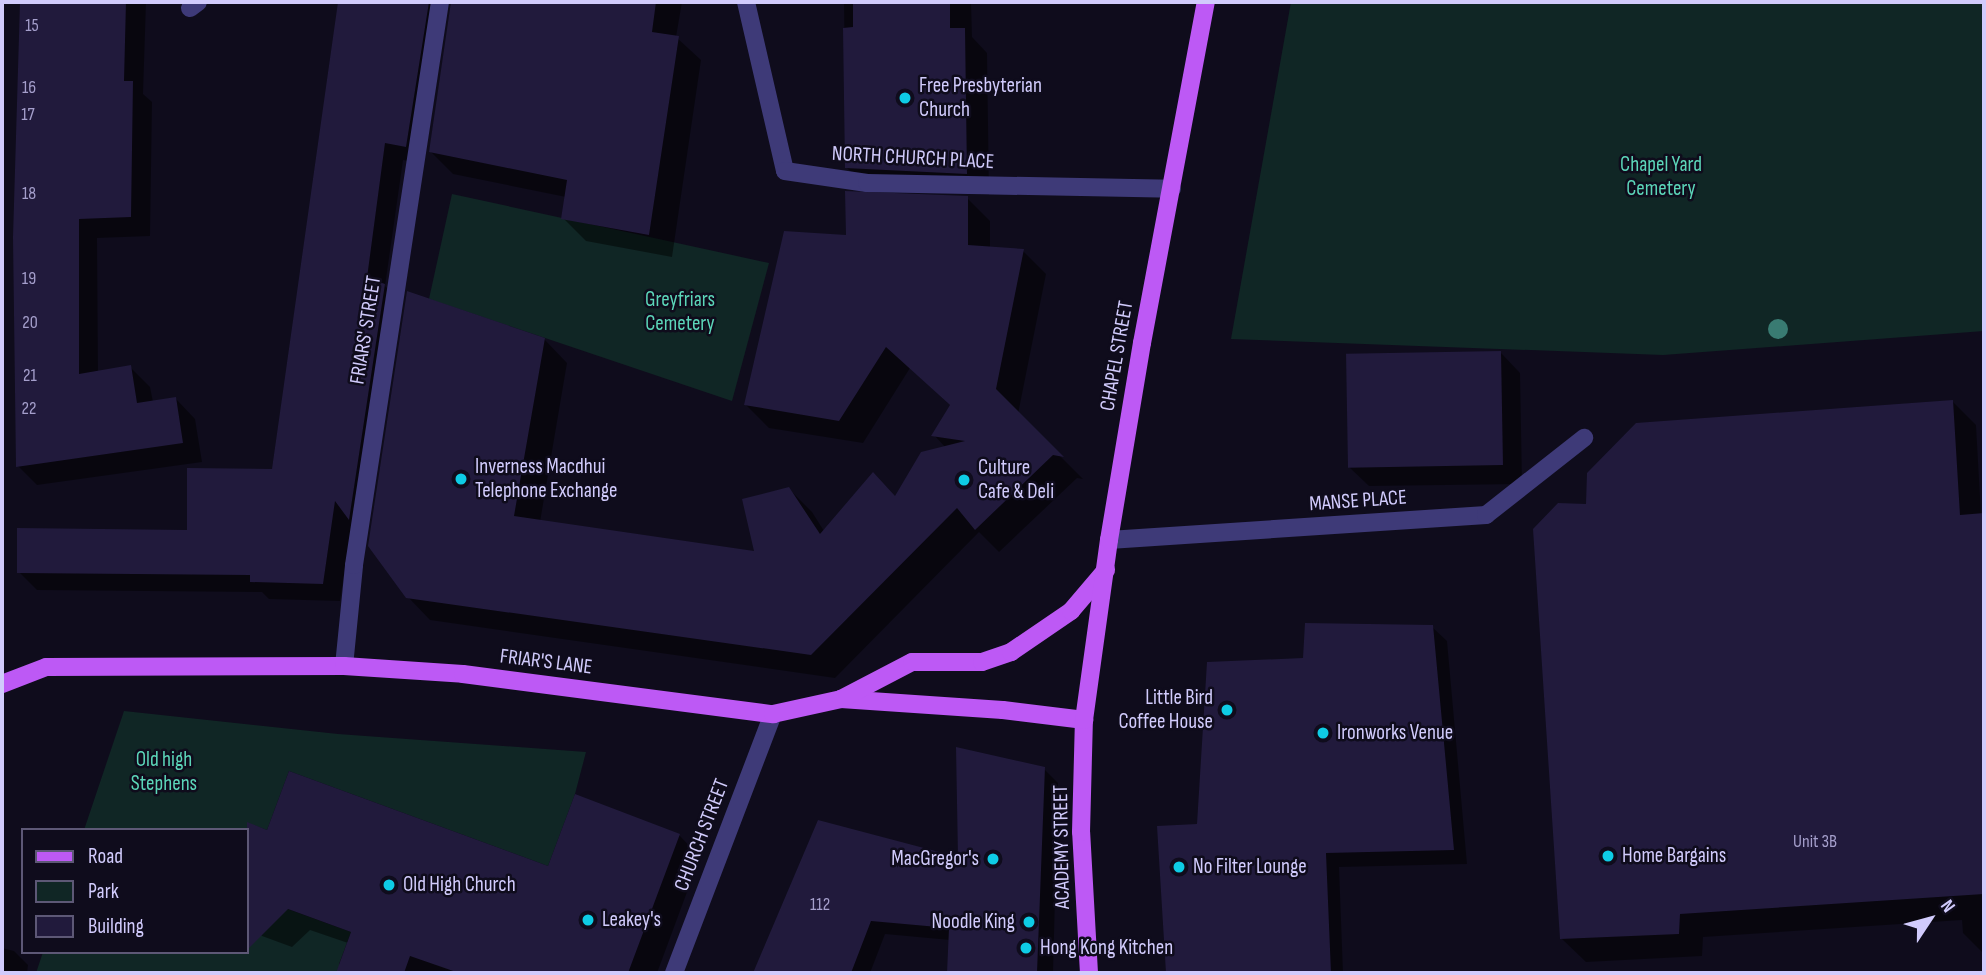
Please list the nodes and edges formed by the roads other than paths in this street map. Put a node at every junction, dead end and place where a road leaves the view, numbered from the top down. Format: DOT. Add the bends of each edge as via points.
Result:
graph roads {
  1 [pos="440,2"];
  2 [pos="746,2"];
  3 [pos="1206,2"];
  4 [pos="1172,189"];
  5 [pos="1584,438"];
  6 [pos="1109,540"];
  7 [pos="1106,570"];
  8 [pos="344,666"];
  9 [pos="2,684"];
  10 [pos="841,699"];
  11 [pos="774,714"];
  12 [pos="1084,720"];
  13 [pos="674,973"];
  14 [pos="1089,973"];
  1 -- 8 [label="street, FRIARS' STREET" via="354,565"];
  2 -- 4 [label="street, NORTH CHURCH PLACE" via="785,171 867,183"];
  3 -- 4 [label="main road, CHAPEL STREET"];
  4 -- 6 [label="main road, CHAPEL STREET"];
  5 -- 6 [label="street, MANSE PLACE" via="1486,515"];
  6 -- 7 [label="main road, CHAPEL STREET"];
  7 -- 10 [label="main road" via="1071,611 1012,652 982,662 912,662"];
  7 -- 12 [label="main road, CHAPEL STREET"];
  8 -- 9 [label="main road, FRIAR'S LANE" via="46,667"];
  8 -- 11 [label="main road, FRIAR'S LANE" via="463,674"];
  10 -- 11 [label="main road, FRIAR'S LANE"];
  10 -- 12 [label="main road, FRIAR'S LANE"];
  11 -- 13 [label="street, CHURCH STREET"];
  12 -- 14 [label="main road, ACADEMY STREET" via="1081,832"];
}
